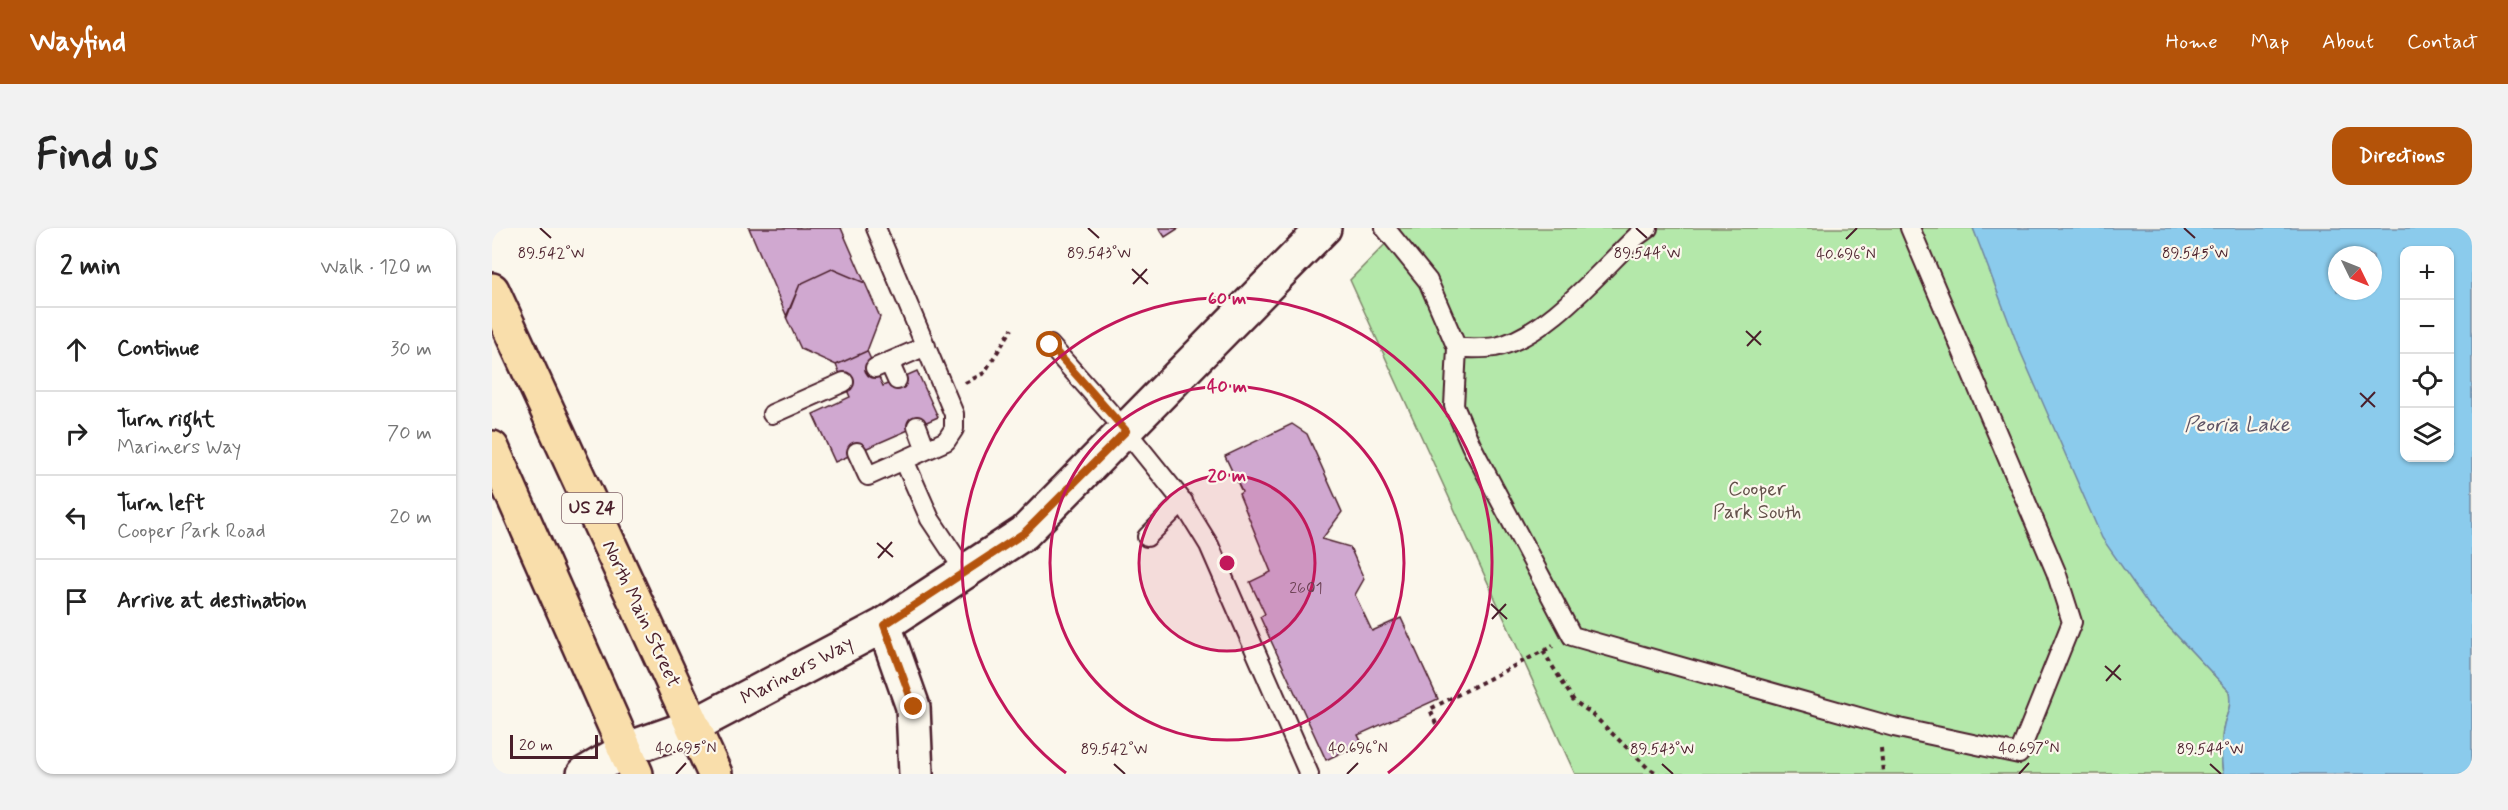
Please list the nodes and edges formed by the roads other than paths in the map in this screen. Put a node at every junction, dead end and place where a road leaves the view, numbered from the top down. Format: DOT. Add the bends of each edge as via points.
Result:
graph roads {
  1 [pos="876,228"];
  2 [pos="1324,228"];
  3 [pos="1385,228"];
  4 [pos="1648,228"];
  5 [pos="1910,228"];
  6 [pos="492,290"];
  7 [pos="1050,345"];
  8 [pos="926,346"];
  9 [pos="1457,348"];
  10 [pos="897,380"];
  11 [pos="836,391"];
  12 [pos="772,414"];
  13 [pos="917,426"];
  14 [pos="1126,431"];
  15 [pos="492,448"];
  16 [pos="926,450"];
  17 [pos="857,452"];
  18 [pos="904,460"];
  19 [pos="1183,501"];
  20 [pos="1147,537"];
  21 [pos="966,573"];
  22 [pos="884,625"];
  23 [pos="693,726"];
  24 [pos="630,762"];
  25 [pos="584,774"];
  26 [pos="715,774"];
  27 [pos="916,774"];
  28 [pos="1309,774"];
  1 -- 8 [label="lane"];
  2 -- 14 [label="street, Mariners Way"];
  3 -- 9 [label="lane" via="1428,281"];
  4 -- 9 [label="lane" via="1547,322 1494,347"];
  5 -- 9 [label="lane" via="2056,572 2072,622 2019,754 1894,727 1572,636 1454,406"];
  6 -- 23 [label="highway, North Main Street / US 24"];
  7 -- 14 [label="lane"];
  8 -- 10 [label="lane" via="882,365"];
  8 -- 16 [label="lane" via="954,414 954,429 946,441"];
  11 -- 12 [label="lane"];
  13 -- 16 [label="lane"];
  14 -- 19 [label="lane"];
  14 -- 21 [label="street, Mariners Way" via="1024,533"];
  15 -- 24 [label="highway"];
  16 -- 18 [label="lane"];
  17 -- 18 [label="lane" via="868,476"];
  18 -- 21 [label="lane" via="930,519"];
  19 -- 20 [label="lane"];
  19 -- 28 [label="lane" via="1209,545"];
  21 -- 22 [label="street, Mariners Way"];
  22 -- 23 [label="street, Mariners Way"];
  22 -- 27 [label="street" via="914,707"];
  23 -- 24 [label="street, Mariners Way"];
  23 -- 26 [label="highway, North Main Street / US 24"];
  24 -- 25 [label="street, Mariners Way"];
}
